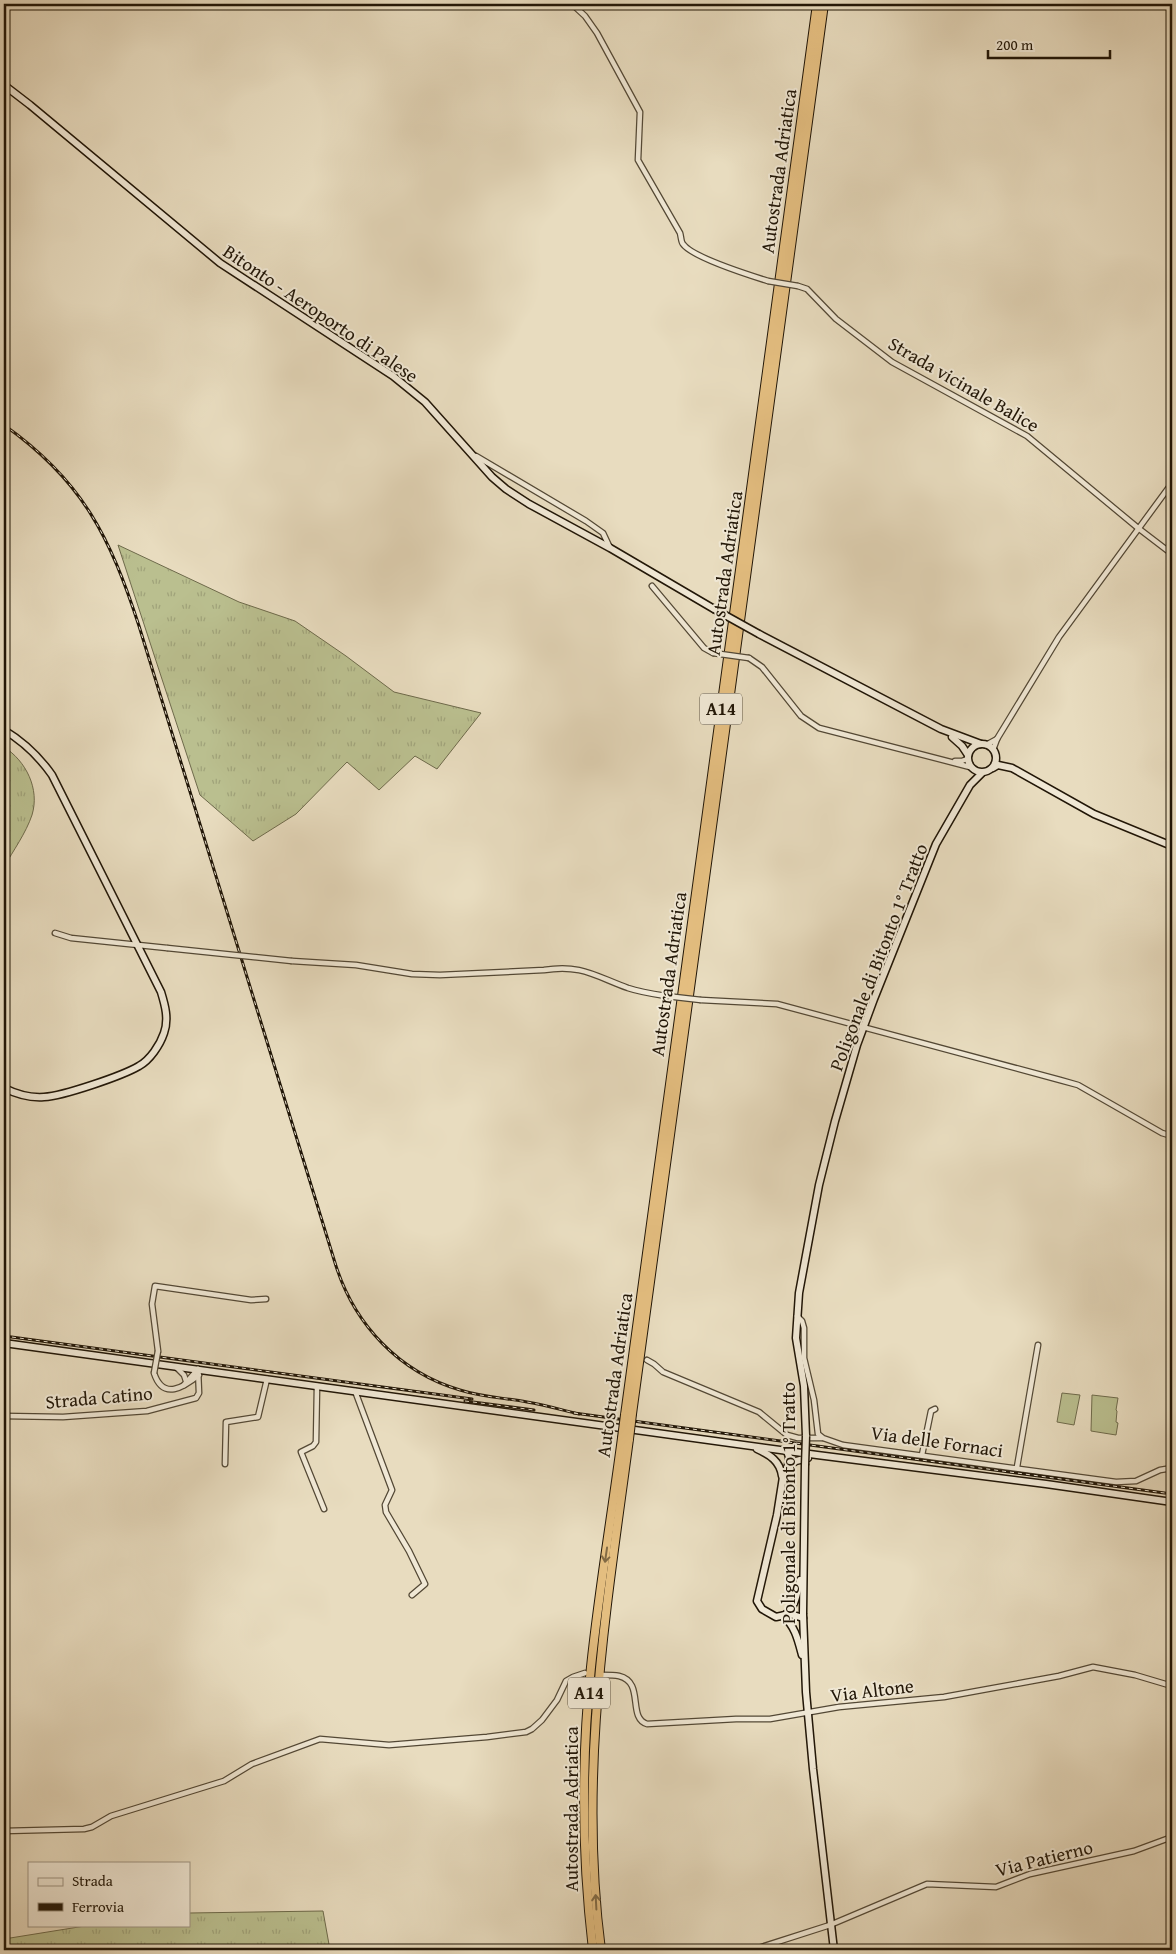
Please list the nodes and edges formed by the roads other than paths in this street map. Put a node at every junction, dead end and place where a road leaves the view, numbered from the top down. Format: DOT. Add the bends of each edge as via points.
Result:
graph roads {
  1 [pos="572,4"];
  2 [pos="817,4"];
  3 [pos="824,4"];
  4 [pos="4,85"];
  5 [pos="472,454"];
  6 [pos="1172,483"];
  7 [pos="1138,528"];
  8 [pos="610,548"];
  9 [pos="1172,554"];
  10 [pos="652,586"];
  11 [pos="941,729"];
  12 [pos="4,730"];
  13 [pos="997,739"];
  14 [pos="984,744"];
  15 [pos="994,751"];
  16 [pos="967,757"];
  17 [pos="951,761"];
  18 [pos="971,768"];
  19 [pos="993,768"];
  20 [pos="1012,768"];
  21 [pos="982,773"];
  22 [pos="970,785"];
  23 [pos="1172,846"];
  24 [pos="55,934"];
  25 [pos="138,944"];
  26 [pos="864,1027"];
  27 [pos="4,1088"];
  28 [pos="1172,1136"];
  29 [pos="266,1299"];
  30 [pos="797,1315"];
  31 [pos="4,1343"];
  32 [pos="1038,1345"];
  33 [pos="647,1360"];
  34 [pos="176,1367"];
  35 [pos="199,1372"];
  36 [pos="267,1379"];
  37 [pos="188,1382"];
  38 [pos="199,1385"];
  39 [pos="317,1386"];
  40 [pos="355,1391"];
  41 [pos="935,1408"];
  42 [pos="628,1414"];
  43 [pos="4,1416"];
  44 [pos="625,1438"];
  45 [pos="823,1438"];
  46 [pos="751,1446"];
  47 [pos="787,1451"];
  48 [pos="817,1455"];
  49 [pos="922,1455"];
  50 [pos="225,1464"];
  51 [pos="788,1466"];
  52 [pos="1017,1467"];
  53 [pos="1172,1468"];
  54 [pos="781,1469"];
  55 [pos="782,1477"];
  56 [pos="1172,1502"];
  57 [pos="324,1509"];
  58 [pos="803,1563"];
  59 [pos="412,1595"];
  60 [pos="784,1616"];
  61 [pos="803,1618"];
  62 [pos="805,1666"];
  63 [pos="585,1672"];
  64 [pos="602,1675"];
  65 [pos="1172,1686"];
  66 [pos="808,1713"];
  67 [pos="4,1831"];
  68 [pos="1172,1837"];
  69 [pos="830,1925"];
  70 [pos="593,1950"];
  71 [pos="601,1950"];
  72 [pos="752,1950"];
  73 [pos="834,1950"];
  1 -- 7 [label="street, Strada vicinale Balice, bridge" via="597,33 640,112 638,160 680,233 683,244 692,252 746,275 807,289 836,320 892,362 1027,436"];
  2 -- 42 [label="highway, Autostrada Adriatica / A14"];
  3 -- 42 [label="highway, Autostrada Adriatica / A14"];
  4 -- 5 [label="main road, Bitonto - Aeroporto di Palese" via="220,263 393,376 425,402"];
  5 -- 8 [label="main road, Bitonto - Aeroporto di Palese" via="514,494"];
  5 -- 8 [label="street" via="586,521 603,533"];
  6 -- 7 [label="street"];
  7 -- 9 [label="street, Strada vicinale Balice"];
  7 -- 13 [label="street" via="1059,637"];
  8 -- 11 [label="main road, Bitonto - Aeroporto di Palese, bridge" via="759,634"];
  10 -- 17 [label="street, bridge" via="704,648 749,658 762,666 801,716 819,728"];
  11 -- 14 [label="main road"];
  11 -- 16 [label="main road" via="962,746"];
  12 -- 25 [label="main road" via="28,746 52,775"];
  13 -- 14 [label="street"];
  13 -- 15 [label="street"];
  14 -- 15 [label="main road"];
  14 -- 16 [label="main road" via="973,747"];
  15 -- 19 [label="main road" via="996,760"];
  15 -- 20 [label="main road"];
  16 -- 17 [label="street" via="962,761"];
  16 -- 18 [label="main road"];
  17 -- 18 [label="street"];
  18 -- 21 [label="main road"];
  18 -- 22 [label="main road"];
  19 -- 20 [label="main road" via="998,765"];
  19 -- 21 [label="main road"];
  20 -- 23 [label="main road" via="1099,816"];
  21 -- 22 [label="main road"];
  22 -- 26 [label="main road, Poligonale di Bitonto 1° Tratto" via="936,844"];
  24 -- 25 [label="street"];
  25 -- 26 [label="street, bridge" via="356,965 412,974 579,969 646,993 777,1004"];
  25 -- 27 [label="main road" via="161,992 166,1019 164,1033 148,1059 120,1074 50,1096 22,1095"];
  26 -- 28 [label="street" via="1078,1085"];
  26 -- 30 [label="main road, Poligonale di Bitonto 1° Tratto" via="848,1074 819,1186"];
  29 -- 37 [label="street, Strada Catino, bridge" via="251,1300 155,1286 152,1304 158,1351 156,1379 173,1390"];
  30 -- 45 [label="street" via="804,1328 804,1358 814,1400 817,1432"];
  30 -- 58 [label="main road, Poligonale di Bitonto 1° Tratto, bridge" via="796,1338 806,1412"];
  31 -- 34 [label="main road"];
  32 -- 52 [label="street"];
  33 -- 45 [label="street, Via delle Fornaci" via="663,1372 760,1412 787,1435"];
  34 -- 35 [label="main road"];
  34 -- 37 [label="street"];
  35 -- 36 [label="main road"];
  35 -- 37 [label="street"];
  35 -- 38 [label="street"];
  36 -- 39 [label="main road"];
  36 -- 50 [label="street" via="258,1417 226,1422"];
  37 -- 38 [label="street"];
  38 -- 43 [label="street, Strada Catino" via="196,1398 147,1411 63,1417"];
  39 -- 40 [label="main road"];
  39 -- 57 [label="street" via="316,1442 301,1452"];
  40 -- 46 [label="main road"];
  40 -- 59 [label="street" via="392,1490 385,1505 386,1512 424,1584"];
  41 -- 49 [label="street" via="931,1411"];
  42 -- 44 [label="highway, Autostrada Adriatica / A14, bridge"];
  44 -- 70 [label="highway, Autostrada Adriatica / A14, one-way" via="591,1666 588,1712 584,1829"];
  71 -- 44 [label="highway, Autostrada Adriatica / A14, one-way" via="592,1827 594,1732"];
  45 -- 49 [label="street, Via delle Fornaci" via="843,1445"];
  46 -- 47 [label="main road"];
  46 -- 54 [label="main road" via="768,1454"];
  47 -- 48 [label="main road"];
  47 -- 51 [label="main road"];
  47 -- 54 [label="main road"];
  48 -- 51 [label="main road"];
  48 -- 56 [label="main road"];
  49 -- 52 [label="street, Via delle Fornaci"];
  51 -- 55 [label="main road"];
  52 -- 53 [label="street, Via delle Fornaci" via="1126,1482"];
  54 -- 55 [label="main road"];
  55 -- 60 [label="main road" via="777,1515 757,1601 762,1609 776,1617"];
  58 -- 60 [label="main road" via="796,1599"];
  58 -- 61 [label="main road, Poligonale di Bitonto 1° Tratto"];
  60 -- 61 [label="main road"];
  60 -- 62 [label="main road" via="796,1635"];
  61 -- 62 [label="main road, Poligonale di Bitonto 1° Tratto"];
  62 -- 66 [label="main road, Poligonale di Bitonto 1° Tratto"];
  63 -- 67 [label="street" via="566,1681 542,1720 526,1732 389,1745 320,1739 252,1764 224,1781 111,1816 92,1827"];
  64 -- 66 [label="street, Via Altone" via="619,1676 629,1682 639,1718 647,1724 770,1719"];
  65 -- 66 [label="street, Via Altone" via="1093,1667 944,1696"];
  66 -- 69 [label="main road, Poligonale di Bitonto 1° Tratto"];
  68 -- 69 [label="street, Via Patierno" via="1134,1851 1030,1874 996,1887 927,1884"];
  69 -- 72 [label="street, Via Patierno"];
  69 -- 73 [label="main road, Poligonale di Bitonto 1° Tratto"];
}
